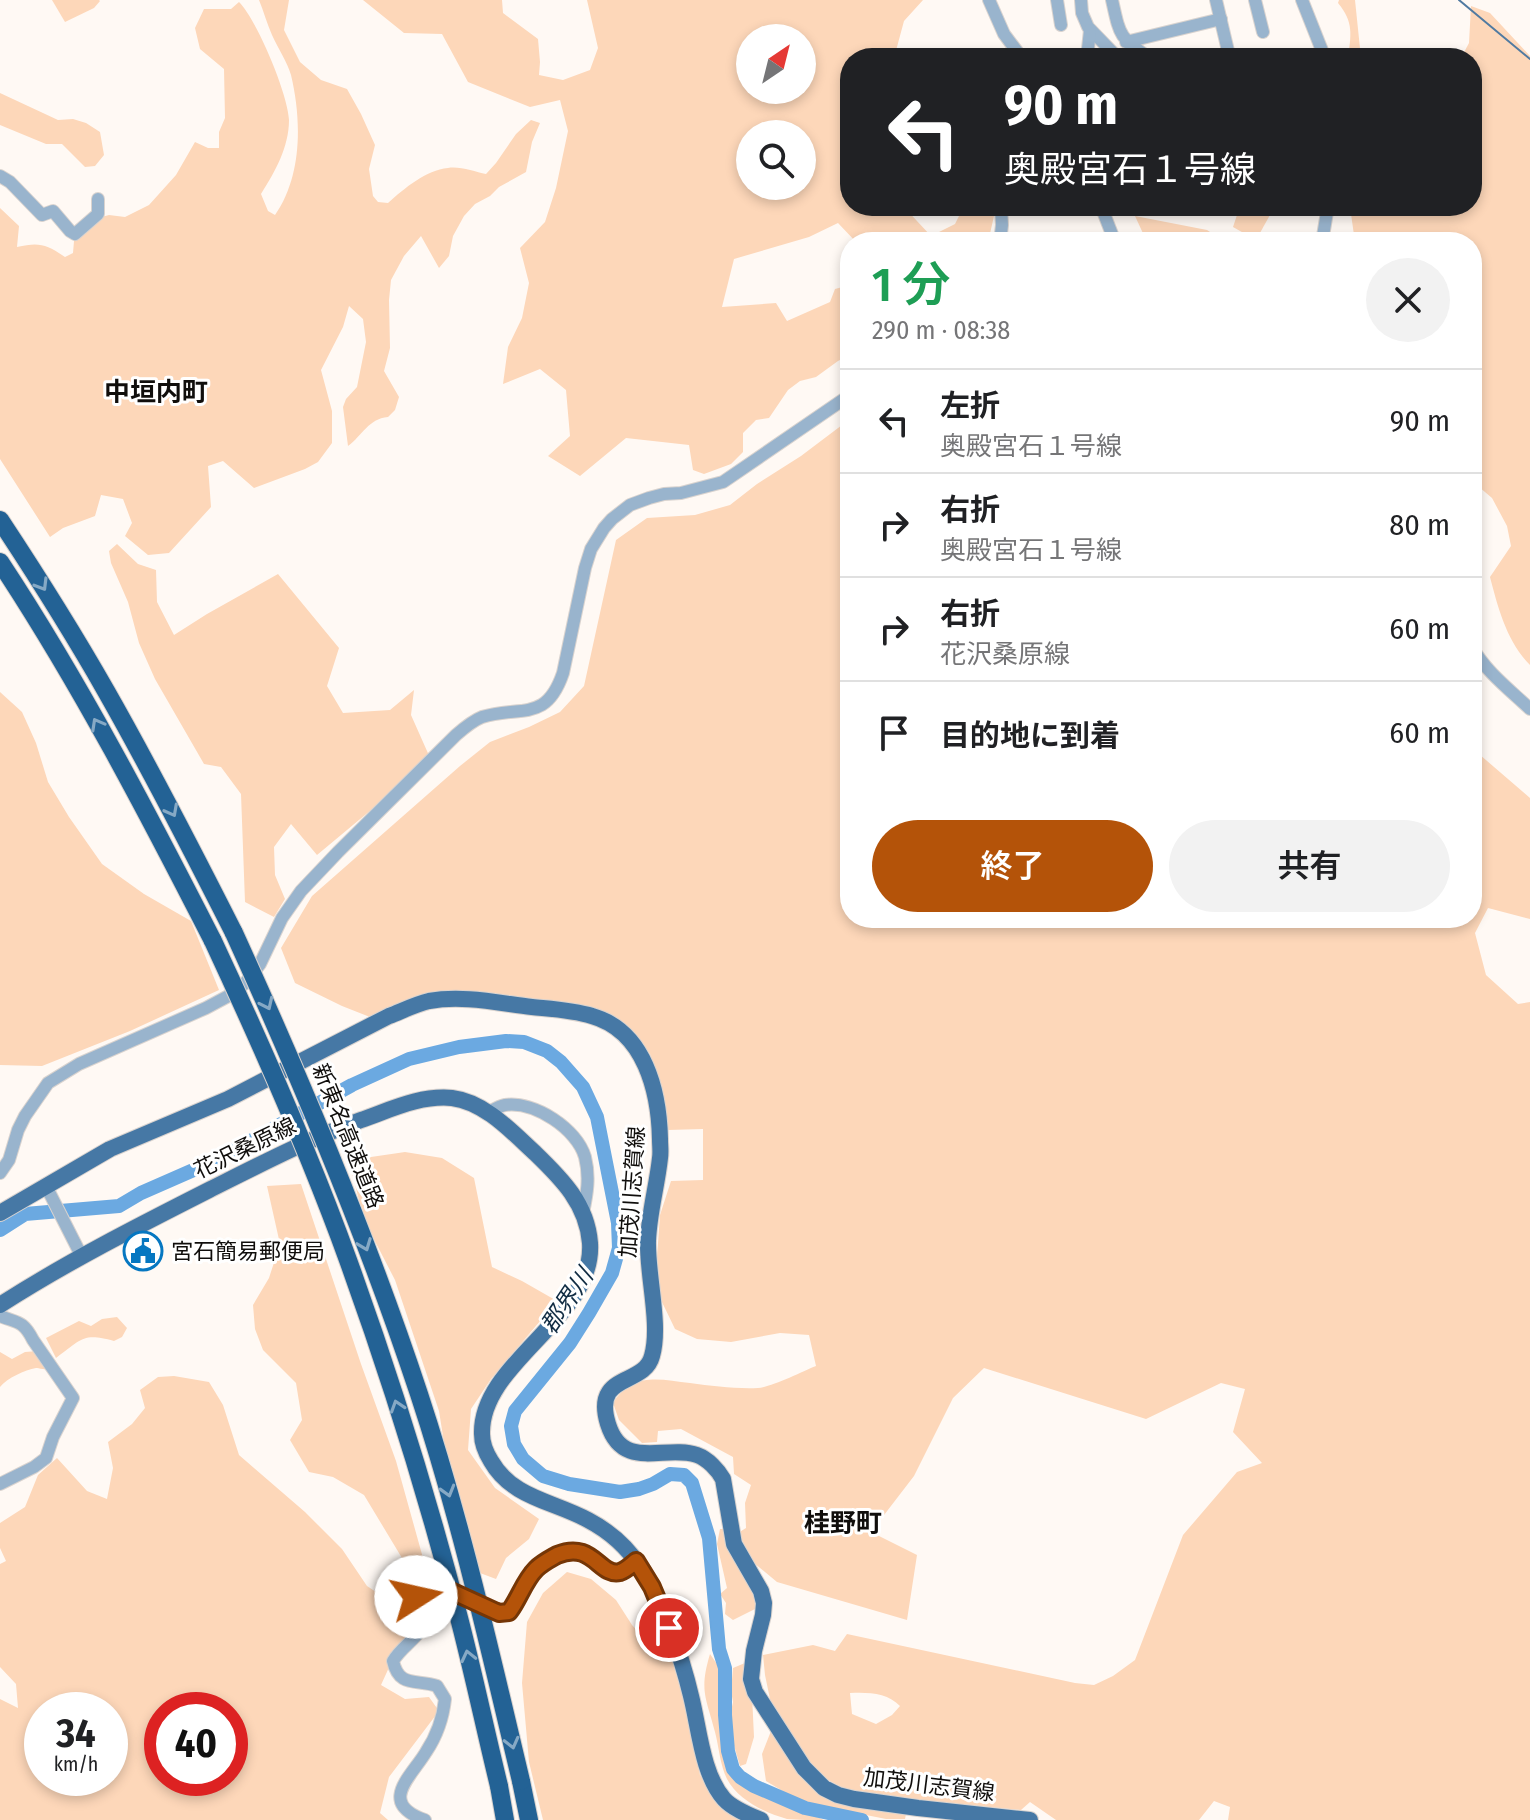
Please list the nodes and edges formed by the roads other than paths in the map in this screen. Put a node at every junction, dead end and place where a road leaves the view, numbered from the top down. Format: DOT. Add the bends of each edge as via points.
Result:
graph roads {
  1 [pos="989,0"];
  2 [pos="1057,0"];
  3 [pos="1081,0"];
  4 [pos="1216,0"];
  5 [pos="1255,0"];
  6 [pos="1302,0"];
  7 [pos="1117,1"];
  8 [pos="1221,19"];
  9 [pos="1061,25"];
  10 [pos="1090,30"];
  11 [pos="1263,32"];
  12 [pos="1126,42"];
  13 [pos="1014,48"];
  14 [pos="1088,48"];
  15 [pos="1108,48"];
  16 [pos="1135,48"];
  17 [pos="1227,48"];
  18 [pos="1321,48"];
  19 [pos="0,176"];
  20 [pos="98,199"];
  21 [pos="840,402"];
  22 [pos="0,520"];
  23 [pos="0,562"];
  24 [pos="1482,660"];
  25 [pos="1530,709"];
  26 [pos="488,1113"];
  27 [pos="0,1173"];
  28 [pos="49,1190"];
  29 [pos="0,1213"];
  30 [pos="583,1213"];
  31 [pos="80,1253"];
  32 [pos="0,1305"];
  33 [pos="0,1316"];
  34 [pos="0,1484"];
  35 [pos="636,1561"];
  36 [pos="425,1820"];
  37 [pos="505,1820"];
  38 [pos="529,1820"];
  39 [pos="761,1820"];
  40 [pos="1030,1820"];
  1 -- 13 [label="street"];
  2 -- 9 [label="street"];
  3 -- 10 [label="street"];
  4 -- 8 [label="street"];
  5 -- 11 [label="street"];
  6 -- 18 [label="street"];
  7 -- 12 [label="street"];
  8 -- 12 [label="street"];
  8 -- 17 [label="street"];
  10 -- 14 [label="street"];
  10 -- 15 [label="street"];
  12 -- 16 [label="street"];
  19 -- 20 [label="street" via="42,215 53,211 75,234 98,214"];
  21 -- 27 [label="street" via="723,482 649,498 612,519 591,549 563,673 547,702 477,719 456,735 301,891 260,964 234,993 48,1083 25,1116"];
  22 -- 38 [label="highway, 新東名高速道路, one-way, bridge" via="105,689 171,810 234,933 328,1146 419,1395 474,1583"];
  37 -- 23 [label="highway, 新東名高速道路, one-way, bridge" via="430,1510 348,1260 307,1155 213,941 143,804"];
  24 -- 25 [label="street"];
  26 -- 30 [label="main road, 花沢桑原線" via="559,1176"];
  26 -- 30 [label="street" via="503,1105 526,1108 548,1115 568,1130 584,1155 588,1188"];
  26 -- 31 [label="main road, 花沢桑原線" via="451,1098 414,1101 330,1132"];
  28 -- 29 [label="main road, 加茂川志賀線"];
  28 -- 31 [label="street"];
  28 -- 40 [label="main road, 加茂川志賀線" via="110,1149 228,1099 389,1016 430,1001 485,1000 562,1010 612,1026 633,1044 649,1073 661,1155 649,1217 652,1355 644,1368 608,1392 608,1424 616,1440 641,1454 698,1455 720,1473 734,1544 764,1603 751,1679 814,1780 854,1799"];
  30 -- 35 [label="main road, 花沢桑原線" via="590,1247 582,1281 496,1389 482,1436 496,1470 509,1483 586,1518"];
  31 -- 32 [label="main road, 花沢桑原線"];
  33 -- 34 [label="street" via="16,1320 28,1331 73,1398 46,1458"];
  35 -- 36 [label="street" via="616,1572 582,1552 554,1556 534,1571 509,1612 499,1613 440,1586 432,1585 416,1597 420,1631 393,1661 404,1680 437,1686 444,1695 441,1720 427,1752 400,1793 407,1811"];
  35 -- 39 [label="main road, 花沢桑原線" via="669,1628 709,1772 724,1799"];
}
